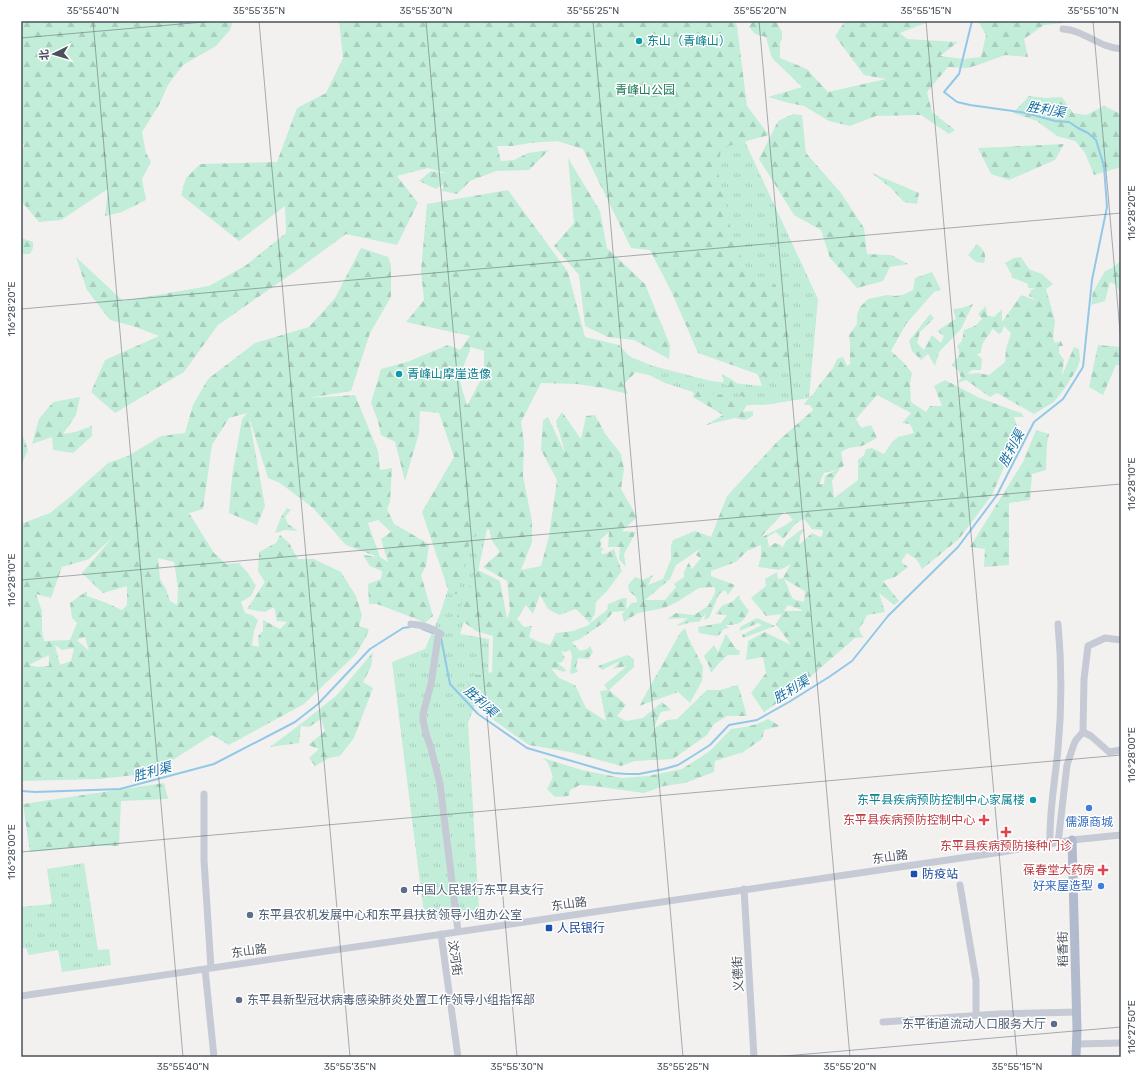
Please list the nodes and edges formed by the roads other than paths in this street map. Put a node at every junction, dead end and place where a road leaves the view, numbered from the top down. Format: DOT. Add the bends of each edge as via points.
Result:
graph roads {
  1 [pos="1063,29"];
  2 [pos="1121,49"];
  3 [pos="411,624"];
  4 [pos="1058,624"];
  5 [pos="1121,640"];
  6 [pos="1083,732"];
  7 [pos="1121,750"];
  8 [pos="204,794"];
  9 [pos="1121,835"];
  10 [pos="1072,840"];
  11 [pos="1058,843"];
  12 [pos="1050,844"];
  13 [pos="960,885"];
  14 [pos="744,890"];
  15 [pos="458,931"];
  16 [pos="441,934"];
  17 [pos="208,968"];
  18 [pos="21,996"];
  19 [pos="1077,1012"];
  20 [pos="976,1015"];
  21 [pos="882,1022"];
  22 [pos="1121,1043"];
  23 [pos="1076,1044"];
  24 [pos="214,1057"];
  25 [pos="458,1057"];
  26 [pos="754,1057"];
  27 [pos="1076,1057"];
  1 -- 2 [label="street" via="1076,31 1108,47"];
  3 -- 15 [label="street" via="421,624 441,634 438,637 423,720 440,784"];
  4 -- 12 [label="street" via="1062,684 1049,826"];
  5 -- 6 [label="street" via="1105,638 1088,646 1084,679"];
  6 -- 7 [label="street" via="1109,752"];
  6 -- 11 [label="street" via="1074,744 1067,765"];
  8 -- 17 [label="street"];
  9 -- 10 [label="street, 东山路"];
  10 -- 11 [label="street, 东山路"];
  10 -- 19 [label="main road, 稻香街"];
  11 -- 12 [label="street, 东山路"];
  12 -- 14 [label="street, 东山路"];
  13 -- 20 [label="street" via="976,980"];
  14 -- 15 [label="street, 东山路"];
  14 -- 26 [label="street, 义德街"];
  15 -- 16 [label="street, 东山路"];
  16 -- 17 [label="street, 东山路"];
  16 -- 25 [label="street, 汶河街"];
  17 -- 18 [label="street, 东山路"];
  17 -- 24 [label="street"];
  19 -- 20 [label="street"];
  19 -- 23 [label="main road, 稻香街"];
  20 -- 21 [label="street"];
  22 -- 23 [label="street"];
  23 -- 27 [label="main road, 稻香街"];
}
